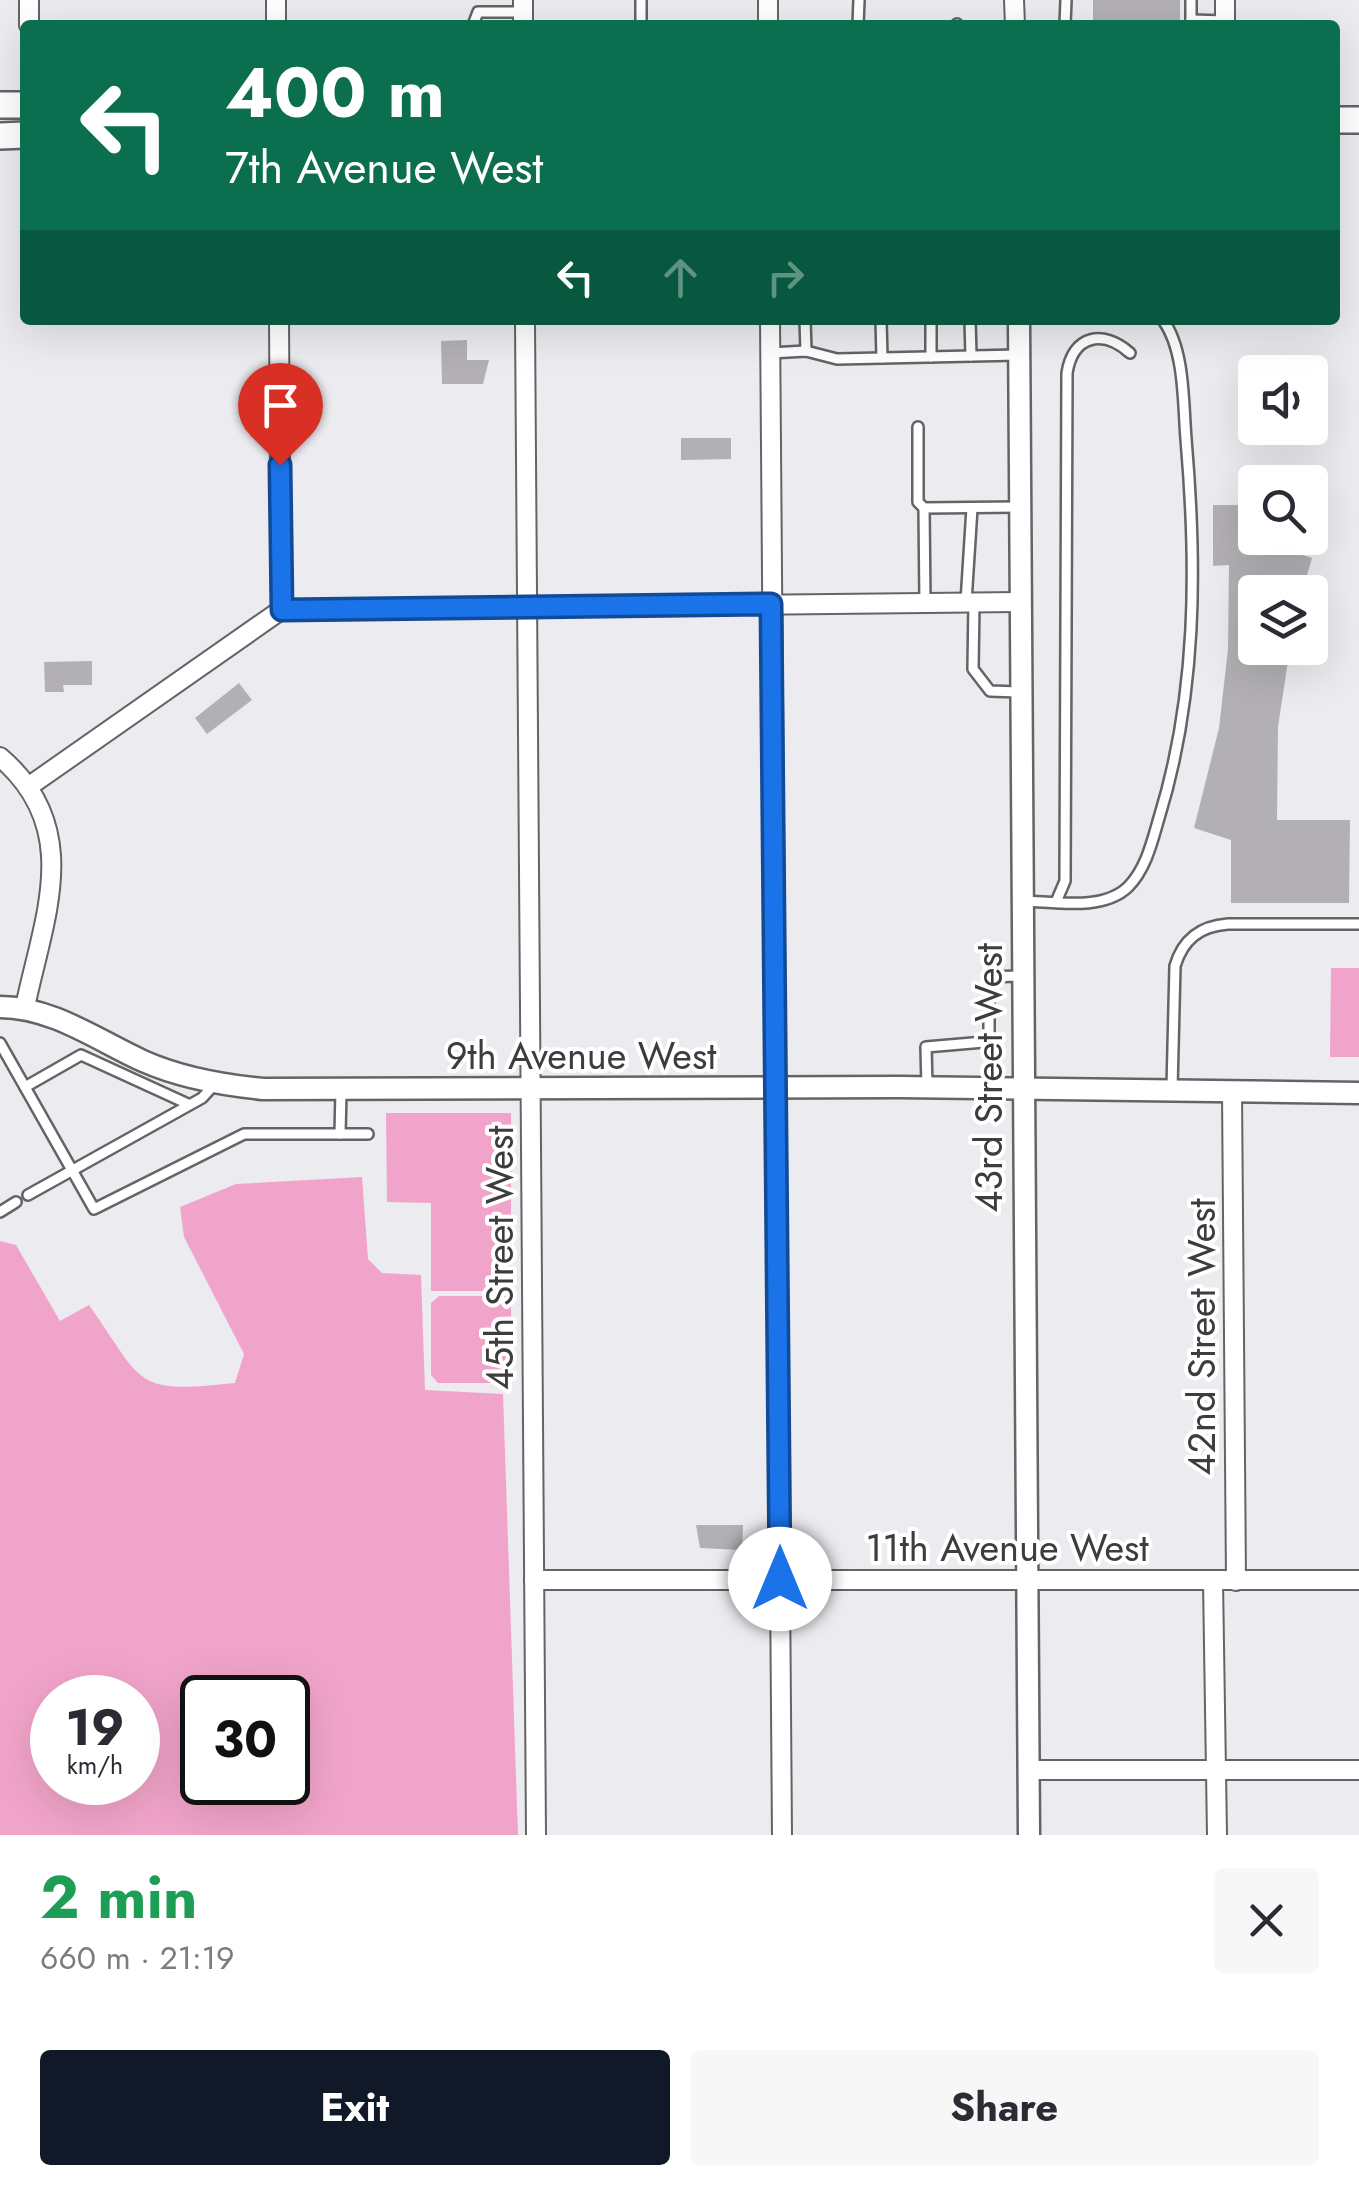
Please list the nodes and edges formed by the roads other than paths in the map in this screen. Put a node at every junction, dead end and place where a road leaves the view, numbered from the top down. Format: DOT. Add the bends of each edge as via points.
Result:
graph roads {
  1 [pos="523,12"];
  2 [pos="475,20"];
  3 [pos="279,325"];
  4 [pos="525,325"];
  5 [pos="770,325"];
  6 [pos="806,325"];
  7 [pos="882,325"];
  8 [pos="931,325"];
  9 [pos="970,325"];
  10 [pos="1019,325"];
  11 [pos="1165,325"];
  12 [pos="806,351"];
  13 [pos="770,353"];
  14 [pos="1130,353"];
  15 [pos="1019,355"];
  16 [pos="971,356"];
  17 [pos="932,357"];
  18 [pos="882,358"];
  19 [pos="918,426"];
  20 [pos="1020,507"];
  21 [pos="924,508"];
  22 [pos="972,508"];
  23 [pos="970,602"];
  24 [pos="1020,602"];
  25 [pos="925,603"];
  26 [pos="771,604"];
  27 [pos="527,605"];
  28 [pos="282,610"];
  29 [pos="1021,692"];
  30 [pos="0,758"];
  31 [pos="28,787"];
  32 [pos="1022,902"];
  33 [pos="1056,902"];
  34 [pos="1359,924"];
  35 [pos="1022,976"];
  36 [pos="0,1006"];
  37 [pos="25,1007"];
  38 [pos="0,1043"];
  39 [pos="216,1083"];
  40 [pos="927,1087"];
  41 [pos="26,1088"];
  42 [pos="776,1088"];
  43 [pos="1023,1088"];
  44 [pos="341,1091"];
  45 [pos="530,1091"];
  46 [pos="1172,1091"];
  47 [pos="1232,1092"];
  48 [pos="1359,1093"];
  49 [pos="188,1104"];
  50 [pos="340,1134"];
  51 [pos="368,1134"];
  52 [pos="71,1168"];
  53 [pos="28,1195"];
  54 [pos="16,1202"];
  55 [pos="0,1212"];
  56 [pos="780,1579"];
  57 [pos="1028,1579"];
  58 [pos="534,1580"];
  59 [pos="1359,1580"];
  60 [pos="1213,1581"];
  61 [pos="1236,1581"];
  62 [pos="1029,1770"];
  63 [pos="1216,1770"];
  64 [pos="1359,1770"];
  65 [pos="536,1835"];
  66 [pos="782,1835"];
  67 [pos="1029,1835"];
  68 [pos="1217,1835"];
  1 -- 2 [label="lane" via="478,12"];
  3 -- 28 [label="street"];
  4 -- 27 [label="street, 45th Street West"];
  5 -- 13 [label="street"];
  6 -- 12 [label="lane"];
  7 -- 18 [label="lane"];
  8 -- 17 [label="lane"];
  9 -- 16 [label="lane"];
  10 -- 15 [label="street, 43rd Street West"];
  11 -- 33 [label="lane" via="1178,367 1190,506 1192,639 1177,752 1135,879 1106,899"];
  12 -- 13 [label="lane"];
  12 -- 18 [label="lane" via="838,359"];
  13 -- 26 [label="street"];
  14 -- 33 [label="lane" via="1108,338 1089,338 1074,349 1068,365 1065,881"];
  15 -- 16 [label="lane"];
  15 -- 20 [label="street, 43rd Street West"];
  16 -- 17 [label="lane"];
  17 -- 18 [label="lane"];
  19 -- 21 [label="lane" via="918,502"];
  20 -- 22 [label="lane"];
  20 -- 24 [label="street, 43rd Street West"];
  21 -- 22 [label="lane"];
  21 -- 25 [label="lane"];
  22 -- 23 [label="lane"];
  23 -- 24 [label="street"];
  23 -- 25 [label="street"];
  23 -- 29 [label="lane" via="973,669 990,691"];
  24 -- 29 [label="street, 43rd Street West"];
  25 -- 26 [label="street"];
  26 -- 27 [label="street"];
  26 -- 42 [label="street"];
  27 -- 28 [label="street"];
  27 -- 45 [label="street, 45th Street West"];
  28 -- 31 [label="street"];
  29 -- 32 [label="street, 43rd Street West"];
  30 -- 31 [label="street"];
  31 -- 37 [label="street" via="49,830 54,874"];
  32 -- 33 [label="lane"];
  32 -- 35 [label="street, 43rd Street West"];
  34 -- 46 [label="lane" via="1228,924 1192,936 1175,966"];
  35 -- 40 [label="lane" via="988,977 984,1042 926,1047"];
  35 -- 43 [label="street, 43rd Street West"];
  36 -- 37 [label="street, 9th Avenue West"];
  37 -- 39 [label="street, 9th Avenue West" via="146,1062"];
  38 -- 41 [label="lane"];
  39 -- 44 [label="street, 9th Avenue West"];
  39 -- 49 [label="lane"];
  40 -- 42 [label="street, 9th Avenue West"];
  40 -- 43 [label="street, 9th Avenue West"];
  41 -- 49 [label="lane" via="81,1055"];
  41 -- 52 [label="lane"];
  42 -- 45 [label="street, 9th Avenue West"];
  42 -- 56 [label="street"];
  43 -- 46 [label="street, 9th Avenue West"];
  43 -- 57 [label="street, 43rd Street West"];
  44 -- 45 [label="street, 9th Avenue West"];
  44 -- 50 [label="lane"];
  45 -- 58 [label="street, 45th Street West"];
  46 -- 47 [label="street, 9th Avenue West"];
  47 -- 48 [label="street, 9th Avenue West"];
  47 -- 61 [label="street, 42nd Street West"];
  49 -- 52 [label="lane"];
  50 -- 51 [label="lane"];
  50 -- 52 [label="lane" via="244,1134 94,1209"];
  52 -- 53 [label="lane"];
  54 -- 55 [label="lane"];
  56 -- 57 [label="street, 11th Avenue West"];
  56 -- 58 [label="street, 11th Avenue West"];
  56 -- 66 [label="street"];
  57 -- 60 [label="street, 11th Avenue West"];
  57 -- 62 [label="street, 43rd Street West"];
  58 -- 65 [label="street, 45th Street West"];
  59 -- 61 [label="street, 11th Avenue West"];
  60 -- 61 [label="street, 11th Avenue West"];
  60 -- 63 [label="street"];
  62 -- 63 [label="street"];
  62 -- 67 [label="street, 43rd Street West"];
  63 -- 64 [label="street"];
  63 -- 68 [label="street"];
}
